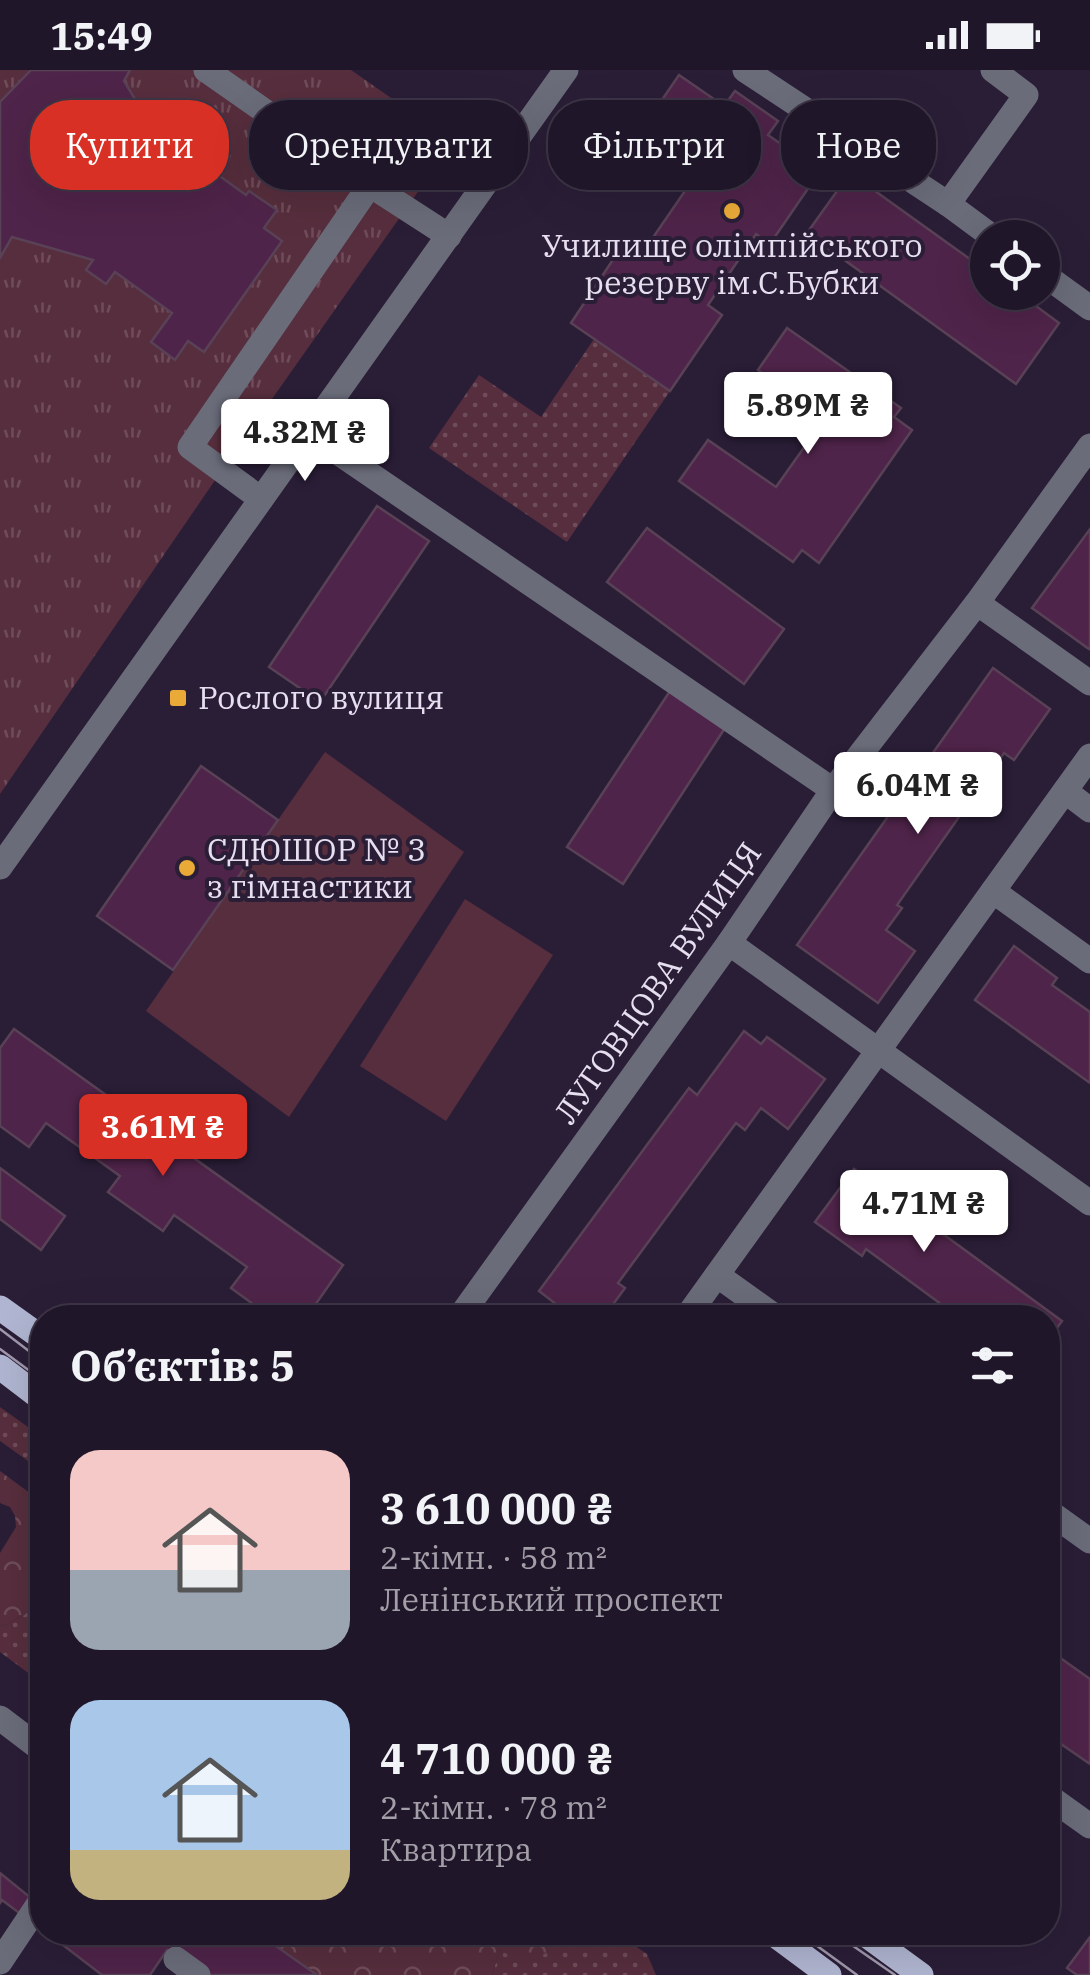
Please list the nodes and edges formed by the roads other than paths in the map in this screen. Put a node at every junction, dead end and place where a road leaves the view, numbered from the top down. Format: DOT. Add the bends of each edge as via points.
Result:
graph roads {
  1 [pos="206,70"];
  2 [pos="566,70"];
  3 [pos="745,70"];
  4 [pos="993,70"];
  5 [pos="249,100"];
  6 [pos="367,190"];
  7 [pos="378,190"];
  8 [pos="948,204"];
  9 [pos="970,220"];
  10 [pos="449,236"];
  11 [pos="1060,286"];
  12 [pos="1090,308"];
  13 [pos="308,432"];
  14 [pos="1090,446"];
  15 [pos="260,500"];
  16 [pos="976,603"];
  17 [pos="1090,683"];
  18 [pos="1090,756"];
  19 [pos="833,790"];
  20 [pos="1064,791"];
  21 [pos="1090,810"];
  22 [pos="0,867"];
  23 [pos="993,891"];
  24 [pos="730,943"];
  25 [pos="1090,961"];
  26 [pos="878,1051"];
  27 [pos="1090,1203"];
  28 [pos="717,1275"];
  29 [pos="467,1305"];
  30 [pos="695,1305"];
  31 [pos="758,1305"];
  32 [pos="0,1308"];
  33 [pos="30,1329"];
  34 [pos="0,1368"];
  35 [pos="30,1390"];
  36 [pos="1060,1520"];
  37 [pos="1090,1541"];
  38 [pos="0,1718"];
  39 [pos="30,1741"];
  40 [pos="1060,1805"];
  41 [pos="1090,1826"];
  42 [pos="30,1916"];
  43 [pos="789,1945"];
  44 [pos="880,1945"];
  45 [pos="176,1959"];
  46 [pos="0,1962"];
  47 [pos="0,1970"];
  48 [pos="6,1975"];
  49 [pos="198,1975"];
  50 [pos="829,1975"];
  51 [pos="920,1975"];
  1 -- 5 [label="street"];
  2 -- 10 [label="street"];
  3 -- 8 [label="street"];
  4 -- 8 [label="street" via="1026,95"];
  6 -- 15 [label="street" via="190,447"];
  7 -- 10 [label="street"];
  8 -- 9 [label="street"];
  10 -- 13 [label="street"];
  11 -- 12 [label="street"];
  13 -- 15 [label="street"];
  13 -- 19 [label="street"];
  14 -- 16 [label="street, ЛУГОВЦОВА ВУЛИЦЯ"];
  15 -- 22 [label="street"];
  16 -- 17 [label="street"];
  16 -- 19 [label="street, ЛУГОВЦОВА ВУЛИЦЯ"];
  18 -- 20 [label="street"];
  19 -- 24 [label="street, ЛУГОВЦОВА ВУЛИЦЯ"];
  20 -- 21 [label="street"];
  20 -- 23 [label="street"];
  23 -- 25 [label="street"];
  23 -- 26 [label="street"];
  24 -- 26 [label="street"];
  24 -- 29 [label="street, ЛУГОВЦОВА ВУЛИЦЯ"];
  26 -- 27 [label="street"];
  26 -- 28 [label="street"];
  28 -- 30 [label="street"];
  28 -- 31 [label="street"];
  32 -- 33 [label="main road"];
  34 -- 35 [label="main road"];
  36 -- 37 [label="street"];
  38 -- 39 [label="street"];
  40 -- 41 [label="street"];
  42 -- 46 [label="street"];
  43 -- 50 [label="main road"];
  44 -- 51 [label="main road"];
  45 -- 49 [label="street"];
  47 -- 48 [label="street"];
}
